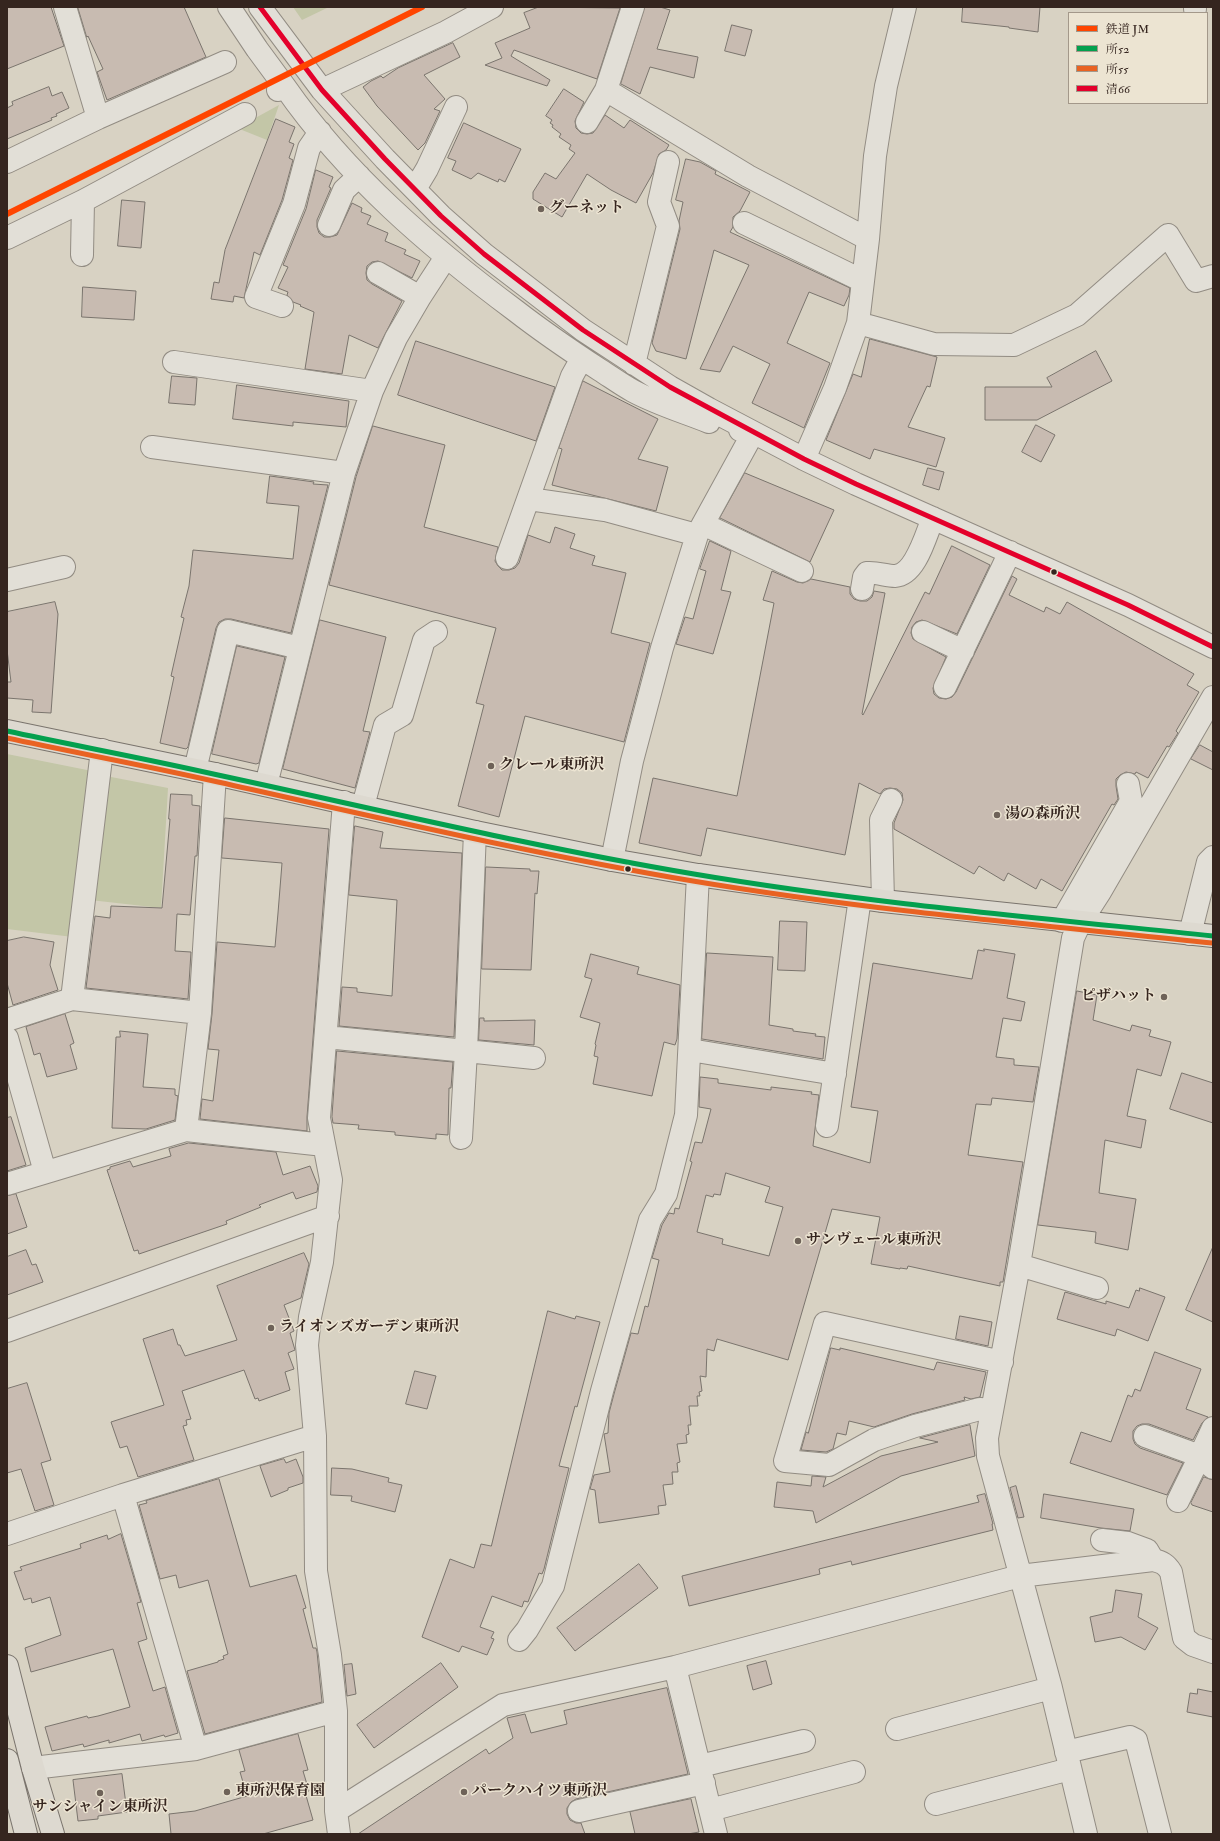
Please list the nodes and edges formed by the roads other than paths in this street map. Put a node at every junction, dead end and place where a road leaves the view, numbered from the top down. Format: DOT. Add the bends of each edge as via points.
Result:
graph roads {
  1 [pos="65,7"];
  2 [pos="229,7"];
  3 [pos="260,7"];
  4 [pos="492,7"];
  5 [pos="634,7"];
  6 [pos="905,7"];
  7 [pos="224,62"];
  8 [pos="322,90"];
  9 [pos="606,90"];
  10 [pos="456,107"];
  11 [pos="245,114"];
  12 [pos="98,118"];
  13 [pos="587,122"];
  14 [pos="320,132"];
  15 [pos="7,162"];
  16 [pos="668,162"];
  17 [pos="359,176"];
  18 [pos="414,189"];
  19 [pos="83,201"];
  20 [pos="744,223"];
  21 [pos="329,225"];
  22 [pos="7,238"];
  23 [pos="868,239"];
  24 [pos="82,255"];
  25 [pos="446,257"];
  26 [pos="378,273"];
  27 [pos="1205,279"];
  28 [pos="864,281"];
  29 [pos="420,296"];
  30 [pos="282,306"];
  31 [pos="858,323"];
  32 [pos="582,358"];
  33 [pos="174,362"];
  34 [pos="634,364"];
  35 [pos="372,391"];
  36 [pos="753,433"];
  37 [pos="152,447"];
  38 [pos="804,459"];
  39 [pos="344,473"];
  40 [pos="529,499"];
  41 [pos="933,518"];
  42 [pos="700,530"];
  43 [pos="1010,552"];
  44 [pos="507,558"];
  45 [pos="64,567"];
  46 [pos="802,572"];
  47 [pos="7,580"];
  48 [pos="862,589"];
  49 [pos="436,632"];
  50 [pos="923,632"];
  51 [pos="1213,647"];
  52 [pos="300,648"];
  53 [pos="963,651"];
  54 [pos="945,687"];
  55 [pos="1213,697"];
  56 [pos="7,731"];
  57 [pos="102,750"];
  58 [pos="205,772"];
  59 [pos="1128,784"];
  60 [pos="266,785"];
  61 [pos="891,800"];
  62 [pos="353,804"];
  63 [pos="475,832"];
  64 [pos="1213,857"];
  65 [pos="612,860"];
  66 [pos="698,875"];
  67 [pos="860,898"];
  68 [pos="883,901"];
  69 [pos="1071,922"];
  70 [pos="1190,934"];
  71 [pos="1213,936"];
  72 [pos="72,999"];
  73 [pos="200,1013"];
  74 [pos="7,1020"];
  75 [pos="326,1037"];
  76 [pos="7,1038"];
  77 [pos="690,1050"];
  78 [pos="466,1051"];
  79 [pos="534,1058"];
  80 [pos="835,1074"];
  81 [pos="827,1126"];
  82 [pos="186,1130"];
  83 [pos="462,1138"];
  84 [pos="324,1145"];
  85 [pos="45,1172"];
  86 [pos="7,1184"];
  87 [pos="328,1216"];
  88 [pos="1019,1265"];
  89 [pos="1097,1288"];
  90 [pos="7,1331"];
  91 [pos="1002,1362"];
  92 [pos="992,1410"];
  93 [pos="1213,1428"];
  94 [pos="315,1436"];
  95 [pos="1145,1436"];
  96 [pos="1206,1462"];
  97 [pos="123,1495"];
  98 [pos="1178,1501"];
  99 [pos="7,1534"];
  100 [pos="1102,1540"];
  101 [pos="1153,1560"];
  102 [pos="1020,1576"];
  103 [pos="519,1640"];
  104 [pos="1213,1652"];
  105 [pos="7,1666"];
  106 [pos="675,1667"];
  107 [pos="1051,1688"];
  108 [pos="336,1711"];
  109 [pos="897,1729"];
  110 [pos="804,1741"];
  111 [pos="196,1749"];
  112 [pos="7,1760"];
  113 [pos="1068,1760"];
  114 [pos="33,1768"];
  115 [pos="854,1772"];
  116 [pos="702,1775"];
  117 [pos="936,1804"];
  118 [pos="710,1810"];
  119 [pos="578,1811"];
  120 [pos="336,1828"];
  121 [pos="26,1834"];
  122 [pos="53,1834"];
  123 [pos="716,1834"];
  124 [pos="1086,1834"];
  125 [pos="1160,1834"];
  1 -- 12 [label="street"];
  2 -- 14 [label="street" via="252,50 281,89"];
  3 -- 8 [label="street"];
  4 -- 8 [label="street" via="446,32"];
  5 -- 9 [label="street"];
  6 -- 23 [label="street" via="886,86 877,140"];
  7 -- 12 [label="street"];
  8 -- 18 [label="street"];
  9 -- 13 [label="street"];
  9 -- 23 [label="street" via="748,176"];
  10 -- 18 [label="street" via="427,169"];
  11 -- 19 [label="street"];
  12 -- 15 [label="street"];
  14 -- 17 [label="street"];
  14 -- 30 [label="street" via="309,148 292,210 256,297"];
  16 -- 34 [label="street" via="660,202 668,226"];
  17 -- 21 [label="street" via="344,190"];
  17 -- 25 [label="street" via="396,214"];
  18 -- 34 [label="street" via="484,254 583,330"];
  19 -- 22 [label="street"];
  19 -- 24 [label="street"];
  20 -- 28 [label="street"];
  23 -- 28 [label="street"];
  25 -- 29 [label="street"];
  25 -- 32 [label="street" via="544,333"];
  26 -- 29 [label="street"];
  27 -- 31 [label="street" via="1168,235 1077,315 1014,345 934,344"];
  28 -- 31 [label="street"];
  29 -- 35 [label="street" via="396,338"];
  31 -- 38 [label="street" via="835,388"];
  32 -- 36 [label="street" via="634,391 720,426"];
  32 -- 40 [label="street" via="572,376"];
  33 -- 35 [label="street"];
  34 -- 36 [label="street"];
  35 -- 39 [label="street"];
  36 -- 38 [label="street"];
  36 -- 42 [label="street"];
  37 -- 39 [label="street"];
  38 -- 41 [label="street"];
  39 -- 52 [label="street"];
  40 -- 42 [label="street" via="605,510"];
  40 -- 44 [label="street"];
  41 -- 43 [label="street"];
  41 -- 48 [label="street" via="911,568 903,575 895,576 867,573"];
  42 -- 46 [label="street"];
  42 -- 65 [label="street" via="662,648 632,761"];
  43 -- 51 [label="street" via="1128,605"];
  43 -- 53 [label="street"];
  45 -- 47 [label="street"];
  49 -- 62 [label="street" via="424,640 402,715 385,725"];
  50 -- 53 [label="street"];
  52 -- 58 [label="street" via="228,631"];
  52 -- 60 [label="street"];
  53 -- 54 [label="street"];
  55 -- 69 [label="street" via="1100,892"];
  56 -- 57 [label="main road"];
  57 -- 58 [label="main road"];
  57 -- 72 [label="street"];
  58 -- 60 [label="main road"];
  58 -- 73 [label="street"];
  59 -- 69 [label="street" via="1131,801"];
  60 -- 62 [label="main road"];
  61 -- 68 [label="street" via="881,820"];
  62 -- 63 [label="main road"];
  62 -- 75 [label="street"];
  63 -- 65 [label="main road"];
  63 -- 78 [label="street"];
  64 -- 70 [label="street" via="1208,862"];
  65 -- 66 [label="main road"];
  66 -- 67 [label="main road"];
  66 -- 77 [label="street"];
  67 -- 68 [label="main road"];
  67 -- 80 [label="street"];
  68 -- 69 [label="main road"];
  69 -- 70 [label="main road"];
  69 -- 88 [label="street" via="1073,938"];
  70 -- 71 [label="main road"];
  72 -- 73 [label="street"];
  72 -- 74 [label="street"];
  73 -- 82 [label="street"];
  75 -- 78 [label="street"];
  75 -- 84 [label="street" via="319,1118"];
  76 -- 85 [label="street"];
  77 -- 80 [label="street"];
  77 -- 103 [label="street" via="683,1130 666,1194 650,1220 608,1369 553,1586"];
  78 -- 79 [label="street"];
  78 -- 83 [label="street"];
  80 -- 81 [label="street"];
  82 -- 84 [label="street"];
  82 -- 85 [label="street"];
  84 -- 87 [label="street" via="331,1180"];
  85 -- 86 [label="street"];
  87 -- 90 [label="street"];
  87 -- 94 [label="street" via="307,1345"];
  88 -- 89 [label="street"];
  88 -- 91 [label="street"];
  91 -- 92 [label="street"];
  91 -- 92 [label="street" via="825,1323 785,1461 829,1465 874,1440 915,1426 980,1409"];
  92 -- 102 [label="street" via="987,1438 988,1456"];
  93 -- 96 [label="street"];
  94 -- 97 [label="street"];
  94 -- 108 [label="street" via="316,1571"];
  95 -- 96 [label="street"];
  96 -- 98 [label="street"];
  97 -- 99 [label="street"];
  97 -- 111 [label="street"];
  100 -- 101 [label="street" via="1128,1543 1147,1550"];
  101 -- 102 [label="street"];
  101 -- 104 [label="street" via="1162,1562 1171,1572 1184,1638 1192,1645"];
  102 -- 106 [label="street"];
  102 -- 107 [label="street"];
  105 -- 114 [label="main road"];
  106 -- 116 [label="street"];
  106 -- 120 [label="street" via="503,1705"];
  107 -- 109 [label="street"];
  107 -- 113 [label="street"];
  108 -- 111 [label="street"];
  108 -- 120 [label="street"];
  110 -- 116 [label="street"];
  111 -- 114 [label="street"];
  112 -- 121 [label="main road"];
  113 -- 117 [label="street"];
  113 -- 124 [label="street"];
  113 -- 125 [label="street" via="1130,1737 1136,1740"];
  114 -- 122 [label="main road"];
  115 -- 118 [label="street"];
  116 -- 118 [label="street"];
  116 -- 119 [label="street"];
  118 -- 123 [label="street"];
}
